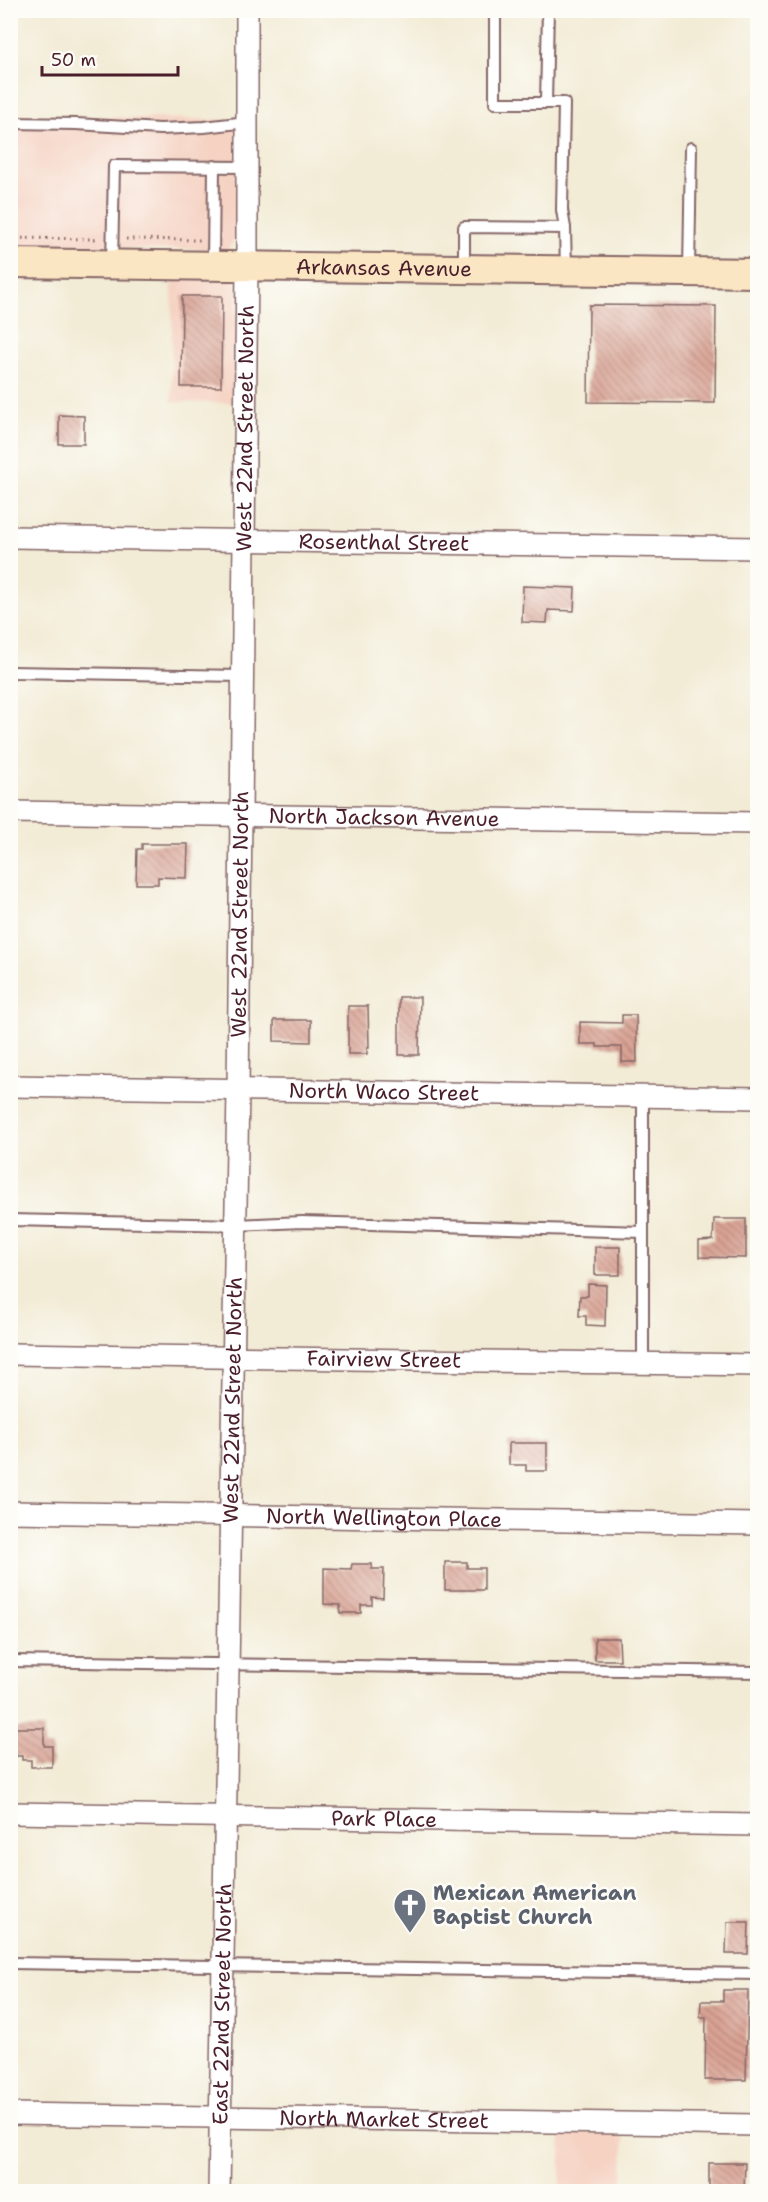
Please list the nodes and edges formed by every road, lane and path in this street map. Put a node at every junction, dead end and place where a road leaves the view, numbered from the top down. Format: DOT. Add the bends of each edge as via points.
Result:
graph roads {
  1 [pos="247,10"];
  2 [pos="495,10"];
  3 [pos="548,10"];
  4 [pos="546,103"];
  5 [pos="247,122"];
  6 [pos="10,123"];
  7 [pos="691,148"];
  8 [pos="214,166"];
  9 [pos="247,168"];
  10 [pos="566,228"];
  11 [pos="10,262"];
  12 [pos="112,264"];
  13 [pos="247,266"];
  14 [pos="213,267"];
  15 [pos="464,268"];
  16 [pos="566,271"];
  17 [pos="689,272"];
  18 [pos="758,273"];
  19 [pos="10,537"];
  20 [pos="244,541"];
  21 [pos="758,548"];
  22 [pos="10,672"];
  23 [pos="243,676"];
  24 [pos="10,812"];
  25 [pos="241,815"];
  26 [pos="758,824"];
  27 [pos="10,1086"];
  28 [pos="238,1090"];
  29 [pos="643,1096"];
  30 [pos="758,1098"];
  31 [pos="10,1220"];
  32 [pos="237,1225"];
  33 [pos="643,1232"];
  34 [pos="10,1354"];
  35 [pos="235,1357"];
  36 [pos="643,1363"];
  37 [pos="758,1365"];
  38 [pos="10,1512"];
  39 [pos="231,1516"];
  40 [pos="758,1524"];
  41 [pos="10,1661"];
  42 [pos="228,1665"];
  43 [pos="758,1672"];
  44 [pos="10,1813"];
  45 [pos="225,1817"];
  46 [pos="758,1825"];
  47 [pos="10,1963"];
  48 [pos="222,1967"];
  49 [pos="758,1974"];
  50 [pos="10,2114"];
  51 [pos="219,2118"];
  52 [pos="758,2125"];
  53 [pos="219,2192"];
  1 -- 5 [label="street, West 22nd Street North"];
  2 -- 4 [label="lane" via="495,103"];
  3 -- 4 [label="lane"];
  4 -- 10 [label="lane" via="564,103 562,210"];
  5 -- 6 [label="lane" via="160,129"];
  5 -- 9 [label="street, West 22nd Street North"];
  7 -- 17 [label="lane"];
  8 -- 9 [label="lane"];
  8 -- 12 [label="lane" via="114,166"];
  8 -- 14 [label="lane"];
  9 -- 13 [label="street, West 22nd Street North"];
  10 -- 15 [label="lane" via="464,227"];
  10 -- 16 [label="lane"];
  11 -- 12 [label="street, Arkansas Avenue"];
  12 -- 14 [label="street, Arkansas Avenue"];
  13 -- 14 [label="street, Arkansas Avenue"];
  13 -- 15 [label="street, Arkansas Avenue"];
  13 -- 20 [label="street, West 22nd Street North"];
  15 -- 16 [label="street, Arkansas Avenue"];
  16 -- 17 [label="street, Arkansas Avenue"];
  17 -- 18 [label="street, Arkansas Avenue"];
  19 -- 20 [label="street, Rosenthal Street"];
  20 -- 21 [label="street, Rosenthal Street"];
  20 -- 23 [label="street, West 22nd Street North"];
  22 -- 23 [label="lane"];
  23 -- 25 [label="street, West 22nd Street North"];
  24 -- 25 [label="street, North Jackson Avenue"];
  25 -- 26 [label="street, North Jackson Avenue"];
  25 -- 28 [label="street, West 22nd Street North"];
  27 -- 28 [label="street, North Waco Street"];
  28 -- 29 [label="street, North Waco Street"];
  28 -- 32 [label="street, West 22nd Street North"];
  29 -- 30 [label="street, North Waco Street"];
  29 -- 33 [label="lane"];
  31 -- 32 [label="lane"];
  32 -- 33 [label="lane" via="302,1222"];
  32 -- 35 [label="street, West 22nd Street North"];
  33 -- 36 [label="lane"];
  34 -- 35 [label="street, Fairview Street"];
  35 -- 36 [label="street, Fairview Street"];
  35 -- 39 [label="street, West 22nd Street North"];
  36 -- 37 [label="street, Fairview Street"];
  38 -- 39 [label="street, North Wellington Place"];
  39 -- 40 [label="street, North Wellington Place"];
  39 -- 42 [label="street, West 22nd Street North"];
  41 -- 42 [label="lane"];
  42 -- 43 [label="lane"];
  42 -- 45 [label="street, West 22nd Street North"];
  44 -- 45 [label="street, Park Place"];
  45 -- 46 [label="street, Park Place"];
  45 -- 48 [label="street, East 22nd Street North"];
  47 -- 48 [label="lane"];
  48 -- 49 [label="lane"];
  48 -- 51 [label="street, East 22nd Street North"];
  50 -- 51 [label="street, North Market Street"];
  51 -- 52 [label="street, North Market Street"];
  51 -- 53 [label="street, East 22nd Street North"];
}
